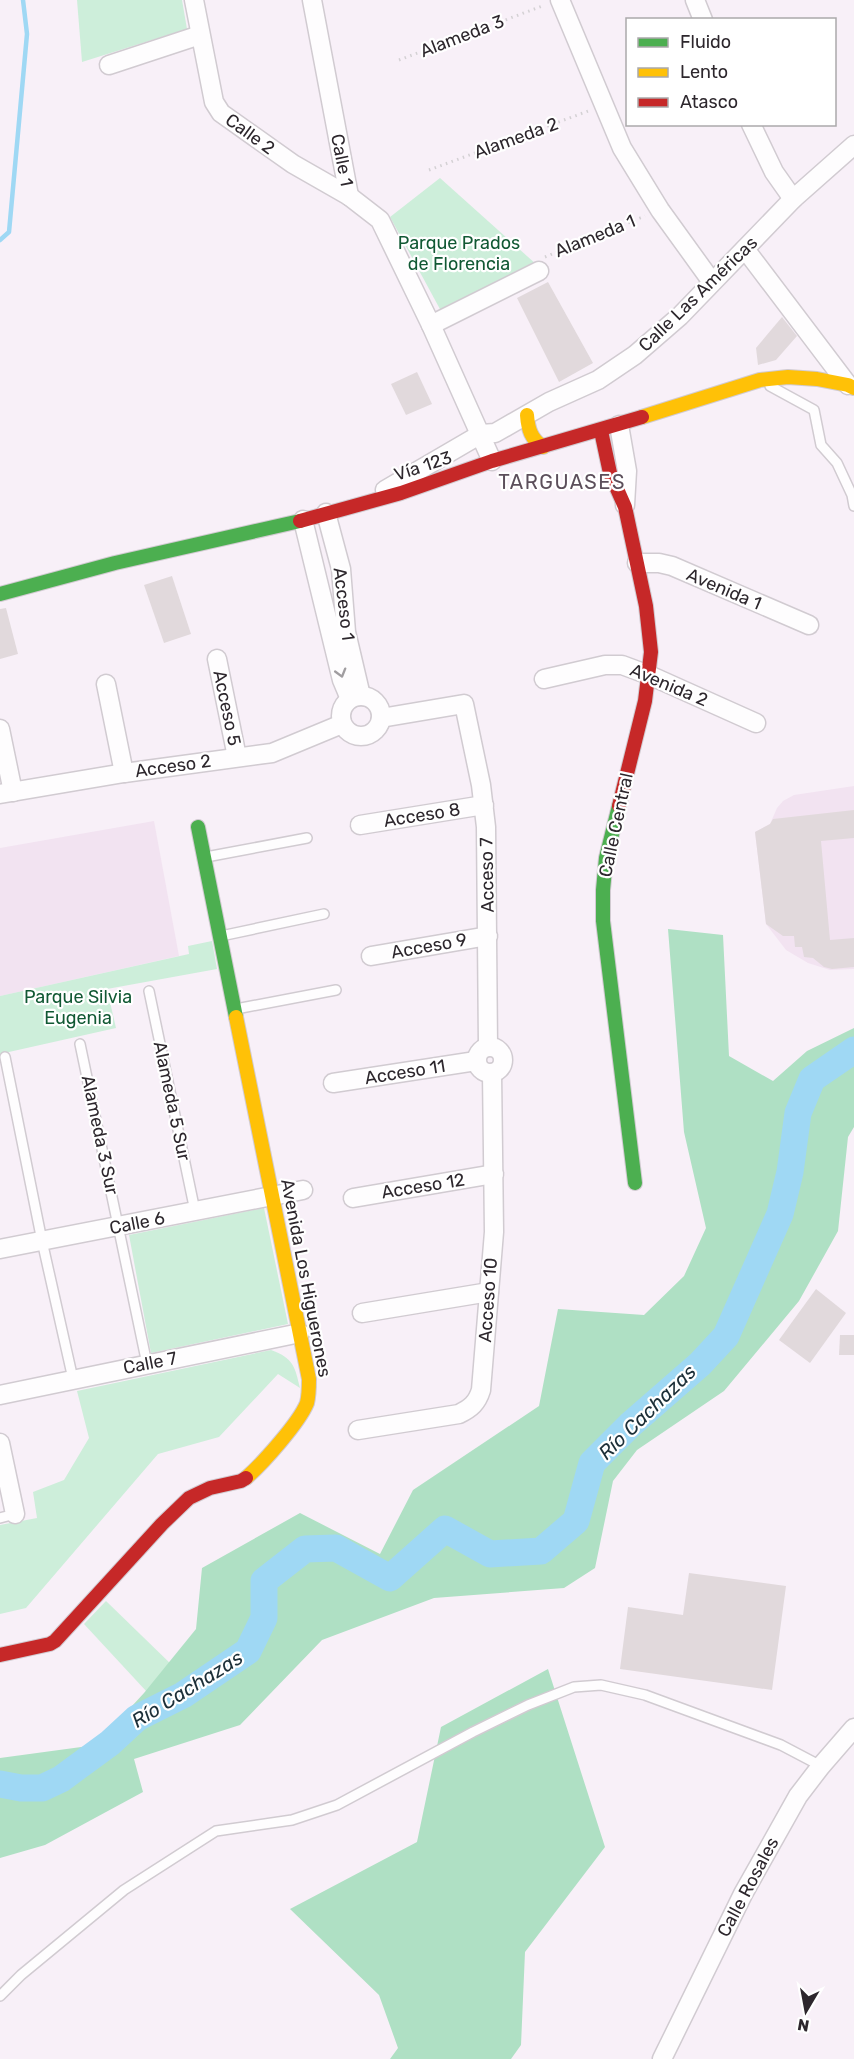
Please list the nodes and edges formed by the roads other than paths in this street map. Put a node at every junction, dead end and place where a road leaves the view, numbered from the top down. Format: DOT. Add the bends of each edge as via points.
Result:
graph roads {
  1 [pos="194,0"];
  2 [pos="312,0"];
  3 [pos="695,0"];
  4 [pos="554,2"];
  5 [pos="702,18"];
  6 [pos="201,35"];
  7 [pos="109,65"];
  8 [pos="752,126"];
  9 [pos="854,145"];
  10 [pos="349,196"];
  11 [pos="793,199"];
  12 [pos="745,249"];
  13 [pos="539,271"];
  14 [pos="712,282"];
  15 [pos="431,325"];
  16 [pos="760,380"];
  17 [pos="851,387"];
  18 [pos="527,415"];
  19 [pos="619,425"];
  20 [pos="601,430"];
  21 [pos="481,434"];
  22 [pos="543,447"];
  23 [pos="492,462"];
  24 [pos="365,501"];
  25 [pos="854,506"];
  26 [pos="625,507"];
  27 [pos="326,513"];
  28 [pos="303,520"];
  29 [pos="336,549"];
  30 [pos="311,557"];
  31 [pos="637,564"];
  32 [pos="0,594"];
  33 [pos="809,626"];
  34 [pos="339,634"];
  35 [pos="217,659"];
  36 [pos="649,675"];
  37 [pos="544,679"];
  38 [pos="106,684"];
  39 [pos="356,697"];
  40 [pos="381,718"];
  41 [pos="756,723"];
  42 [pos="342,724"];
  43 [pos="0,729"];
  44 [pos="237,757"];
  45 [pos="124,773"];
  46 [pos="6,793"];
  47 [pos="484,805"];
  48 [pos="360,825"];
  49 [pos="198,826"];
  50 [pos="307,838"];
  51 [pos="204,858"];
  52 [pos="324,914"];
  53 [pos="488,936"];
  54 [pos="219,937"];
  55 [pos="371,956"];
  56 [pos="336,990"];
  57 [pos="149,991"];
  58 [pos="233,1010"];
  59 [pos="80,1044"];
  60 [pos="482,1054"];
  61 [pos="5,1057"];
  62 [pos="333,1083"];
  63 [pos="494,1174"];
  64 [pos="635,1183"];
  65 [pos="303,1190"];
  66 [pos="273,1196"];
  67 [pos="353,1198"];
  68 [pos="195,1211"];
  69 [pos="120,1226"];
  70 [pos="42,1241"];
  71 [pos="0,1249"];
  72 [pos="489,1292"];
  73 [pos="362,1313"];
  74 [pos="300,1333"];
  75 [pos="147,1364"];
  76 [pos="73,1379"];
  77 [pos="0,1395"];
  78 [pos="358,1430"];
  79 [pos="0,1443"];
  80 [pos="7,1516"];
  81 [pos="0,1655"];
  82 [pos="854,1728"];
  83 [pos="821,1766"];
  84 [pos="0,1996"];
  85 [pos="662,2059"];
  1 -- 6 [label="street, Calle 2"];
  2 -- 10 [label="street, Calle 1"];
  3 -- 5 [label="street"];
  4 -- 14 [label="street" via="622,148 660,210"];
  6 -- 7 [label="street"];
  6 -- 10 [label="street, Calle 2" via="213,102 221,113 293,164"];
  8 -- 11 [label="street" via="774,172"];
  9 -- 11 [label="street, Calle Las Américas"];
  10 -- 15 [label="street, Calle 1" via="380,220"];
  11 -- 12 [label="street, Calle Las Américas"];
  12 -- 14 [label="street, Calle Las Américas"];
  12 -- 17 [label="street"];
  13 -- 15 [label="street"];
  14 -- 18 [label="street, Calle Las Américas" via="635,356 598,380"];
  15 -- 21 [label="street, Calle 1"];
  16 -- 17 [label="street, Vía 123" via="817,379"];
  16 -- 19 [label="street, Vía 123"];
  16 -- 25 [label="lane" via="814,410 821,445 837,463"];
  18 -- 21 [label="street, Calle Las Américas" via="495,433"];
  18 -- 22 [label="street" via="531,436"];
  19 -- 20 [label="street, Vía 123"];
  19 -- 26 [label="street, Calle Central" via="627,471"];
  20 -- 22 [label="street, Vía 123"];
  20 -- 26 [label="street, Calle Central" via="610,473"];
  21 -- 23 [label="street, Calle 1"];
  21 -- 24 [label="street, Calle Las Américas"];
  22 -- 23 [label="street, Vía 123"];
  23 -- 24 [label="street, Vía 123"];
  24 -- 27 [label="street, Vía 123"];
  26 -- 31 [label="street, Calle Central"];
  27 -- 28 [label="street, Vía 123"];
  27 -- 29 [label="street, Acceso 1"];
  28 -- 30 [label="street, Acceso 1"];
  28 -- 32 [label="street, Vía 123"];
  29 -- 30 [label="street"];
  29 -- 34 [label="street, Acceso 1" via="344,592"];
  30 -- 34 [label="street, Acceso 1"];
  31 -- 33 [label="street, Avenida 1" via="672,566"];
  31 -- 36 [label="street, Calle Central" via="650,628"];
  34 -- 39 [label="street, Acceso 1"];
  35 -- 44 [label="street, Acceso 5"];
  36 -- 37 [label="street, Avenida 2" via="622,665 605,665"];
  36 -- 41 [label="street, Avenida 2"];
  36 -- 64 [label="street, Calle Central" via="606,858 603,890 603,921"];
  38 -- 45 [label="street"];
  39 -- 40 [label="street" via="374,701"];
  39 -- 42 [label="street" via="342,707"];
  40 -- 42 [label="street" via="375,730 364,736 351,733"];
  40 -- 47 [label="street, Acceso 7" via="464,704"];
  42 -- 44 [label="street, Acceso 2" via="272,753"];
  43 -- 46 [label="street"];
  44 -- 45 [label="street, Acceso 2"];
  45 -- 46 [label="street, Acceso 2"];
  47 -- 48 [label="street, Acceso 8"];
  47 -- 53 [label="street, Acceso 7"];
  49 -- 51 [label="street, Avenida Los Higuerones"];
  50 -- 51 [label="lane"];
  51 -- 54 [label="street, Avenida Los Higuerones"];
  52 -- 54 [label="lane"];
  53 -- 55 [label="street, Acceso 9"];
  53 -- 60 [label="street, Acceso 7"];
  54 -- 58 [label="street, Avenida Los Higuerones"];
  56 -- 58 [label="lane"];
  57 -- 68 [label="lane, Alameda 5 Sur"];
  58 -- 66 [label="street, Avenida Los Higuerones"];
  59 -- 69 [label="lane, Alameda 3 Sur"];
  60 -- 62 [label="street, Acceso 11"];
  60 -- 63 [label="street, Acceso 10" via="483,1072 492,1073"];
  61 -- 70 [label="lane"];
  63 -- 67 [label="street, Acceso 12"];
  63 -- 72 [label="street, Acceso 10"];
  65 -- 66 [label="street, Calle 6"];
  66 -- 68 [label="street, Calle 6"];
  66 -- 74 [label="street, Avenida Los Higuerones"];
  68 -- 69 [label="street, Calle 6"];
  69 -- 70 [label="street, Calle 6"];
  69 -- 75 [label="lane, Alameda 3 Sur"];
  70 -- 71 [label="street, Calle 6"];
  70 -- 76 [label="lane"];
  72 -- 73 [label="street"];
  72 -- 78 [label="street, Acceso 10" via="482,1390 471,1408 459,1414"];
  74 -- 75 [label="street, Calle 7"];
  74 -- 81 [label="street, Avenida Los Higuerones" via="309,1379 306,1404 249,1475 189,1498 55,1641"];
  75 -- 76 [label="street, Calle 7"];
  76 -- 77 [label="street, Calle 7"];
  79 -- 80 [label="street"];
  82 -- 83 [label="street, Calle Rosales"];
  83 -- 84 [label="lane" via="781,1745 645,1695 601,1685 574,1687 473,1732 337,1805 292,1820 216,1831 124,1890"];
  83 -- 85 [label="street, Calle Rosales" via="798,1796 743,1894"];
}
